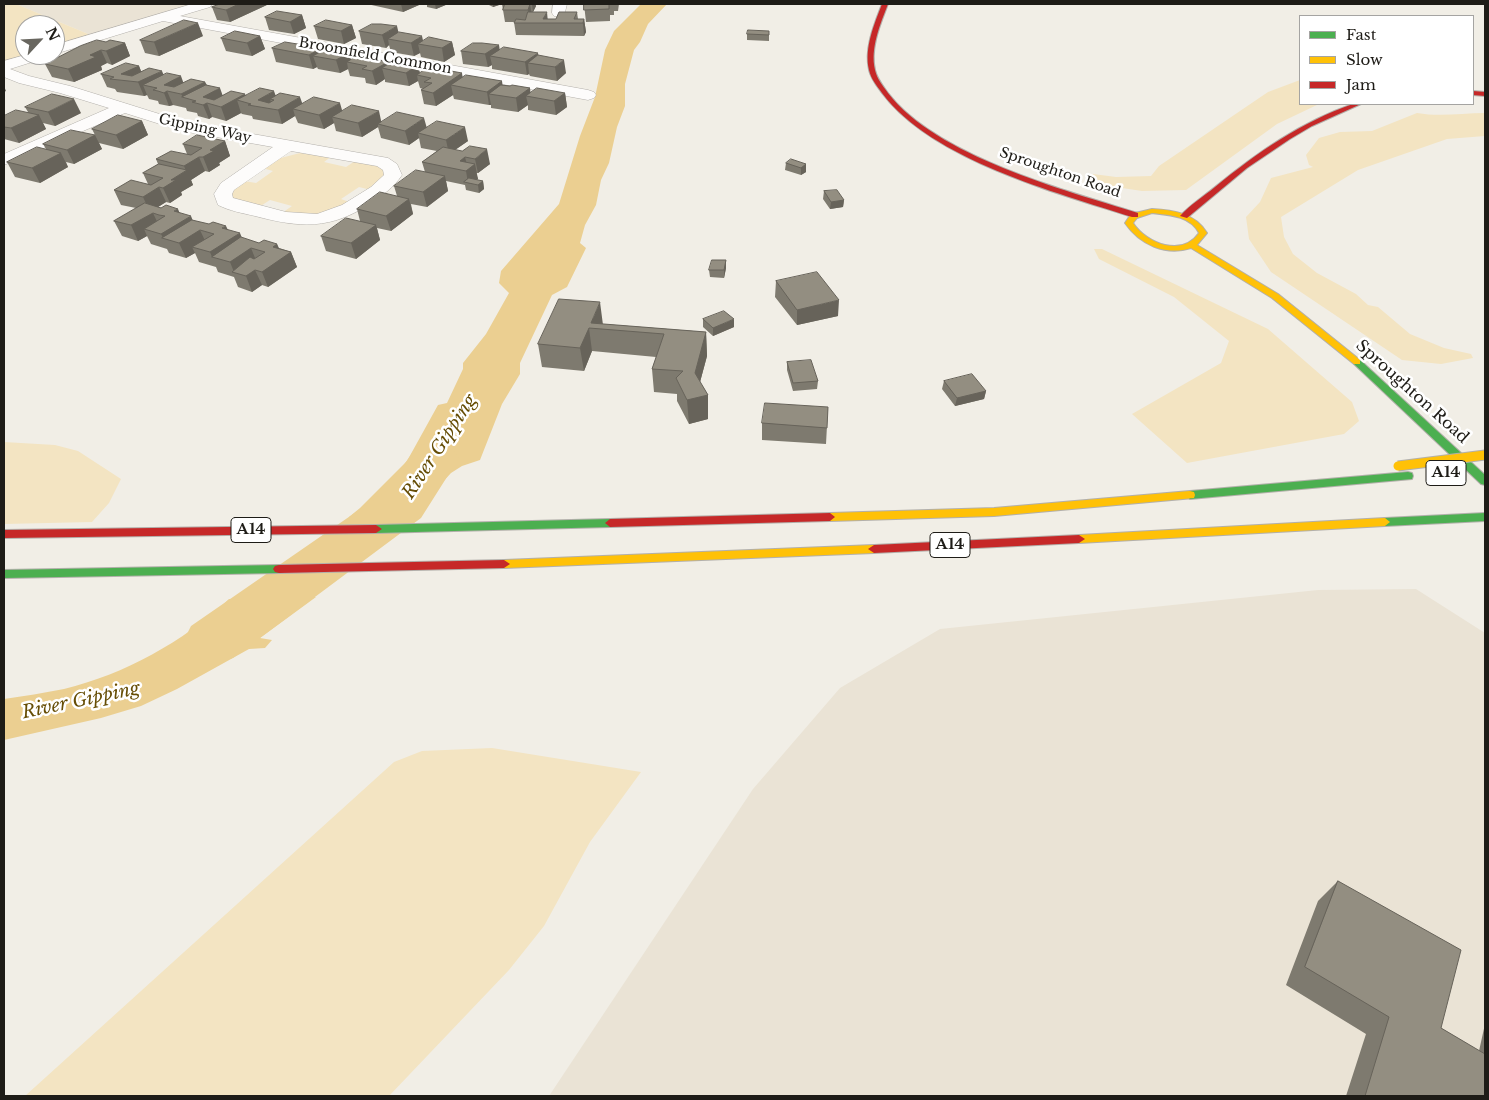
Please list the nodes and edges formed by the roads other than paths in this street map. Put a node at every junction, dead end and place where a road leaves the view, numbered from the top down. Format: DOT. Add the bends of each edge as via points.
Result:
graph roads {
  1 [pos="205,4"];
  2 [pos="885,4"];
  3 [pos="162,17"];
  4 [pos="65,47"];
  5 [pos="4,72"];
  6 [pos="588,95"];
  7 [pos="1355,105"];
  8 [pos="124,108"];
  9 [pos="288,145"];
  10 [pos="4,160"];
  11 [pos="1135,215"];
  12 [pos="1184,216"];
  13 [pos="1192,245"];
  14 [pos="1485,455"];
  15 [pos="1485,470"];
  16 [pos="1456,472"];
  17 [pos="1412,476"];
  18 [pos="1485,481"];
  19 [pos="994,512"];
  20 [pos="1485,517"];
  21 [pos="4,534"];
  22 [pos="4,574"];
  1 -- 3 [label="street"];
  2 -- 11 [label="main road, Sproughton Road" via="876,26 870,58 874,80 892,104 926,131 995,168"];
  3 -- 4 [label="street"];
  3 -- 6 [label="street, Broomfield Common"];
  5 -- 8 [label="street, Gipping Way"];
  7 -- 12 [label="main road" via="1296,131 1251,162"];
  8 -- 9 [label="street, Gipping Way" via="182,126"];
  8 -- 10 [label="street"];
  9 -- 9 [label="street, Gipping Way" via="382,162 391,168 393,175 388,183 350,210 320,220 292,219 225,201 223,194 228,187"];
  11 -- 12 [label="main road" via="1163,211"];
  11 -- 13 [label="main road" via="1128,224 1130,230 1144,241 1167,247"];
  12 -- 13 [label="main road" via="1202,230 1201,240"];
  13 -- 18 [label="main road, Sproughton Road" via="1246,276 1300,314"];
  14 -- 19 [label="main road, bridge"];
  15 -- 16 [label="main road, A14"];
  17 -- 19 [label="main road, A14"];
  19 -- 21 [label="main road, A14" via="484,527"];
  20 -- 22 [label="main road, A14" via="844,551 449,566"];
}
